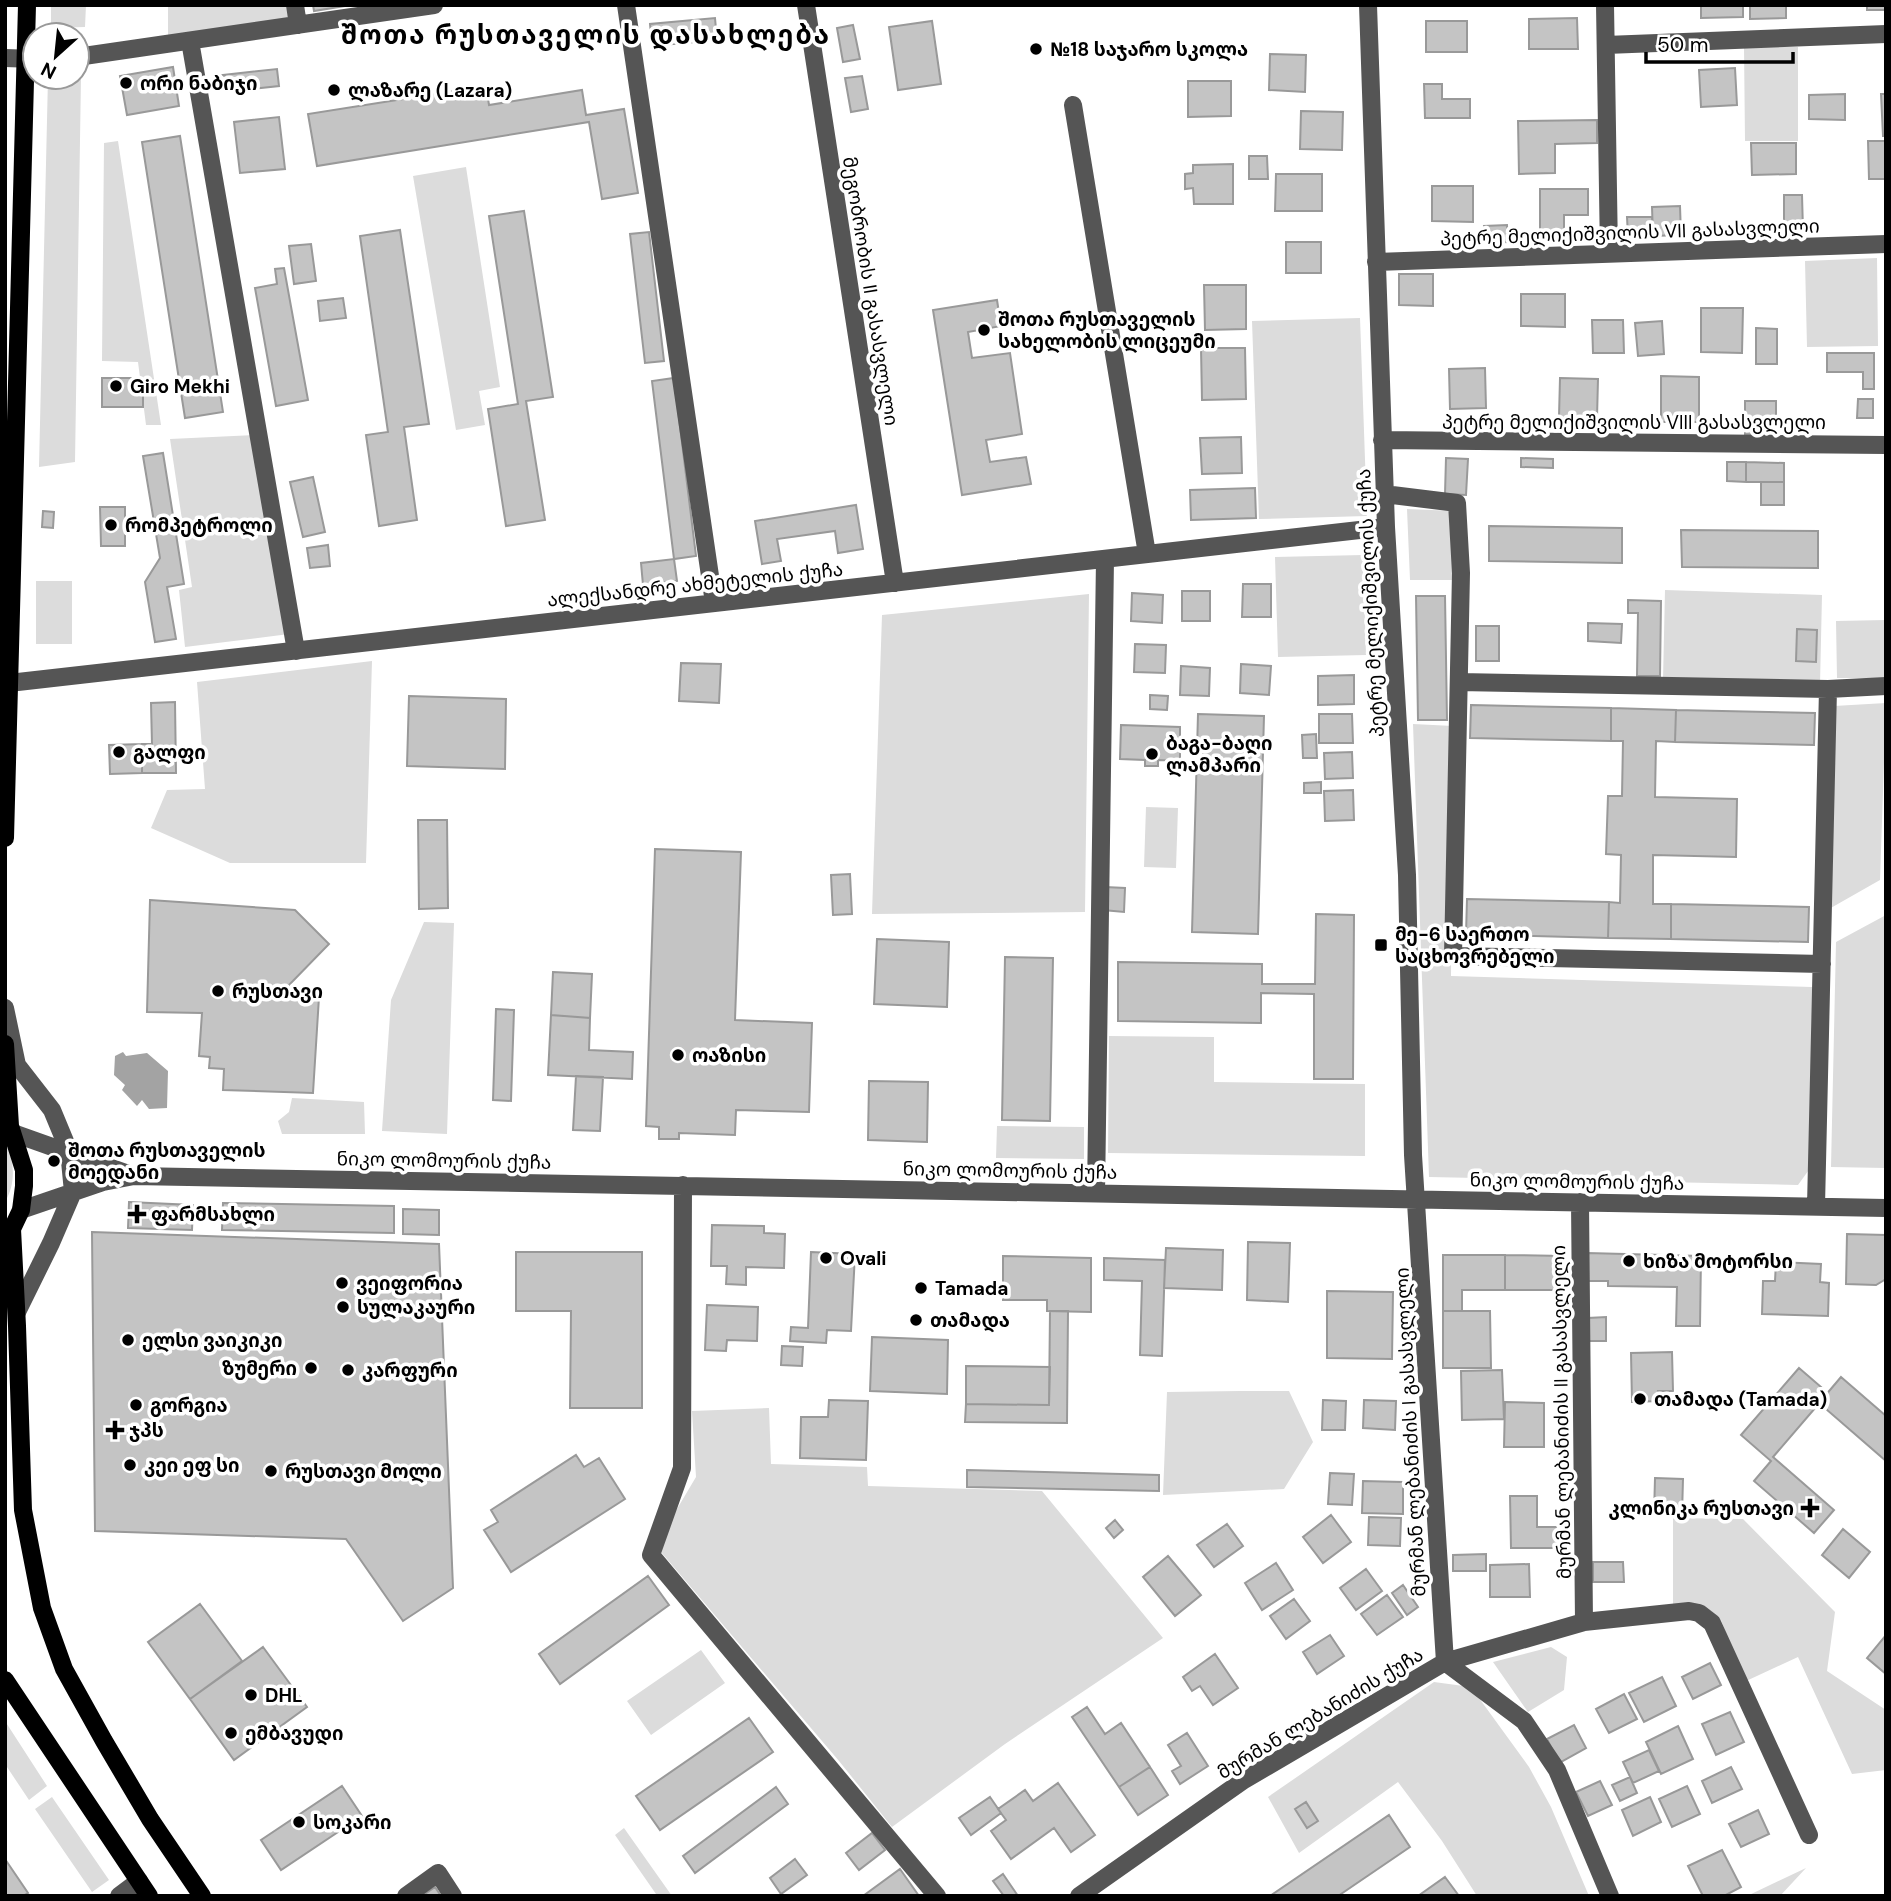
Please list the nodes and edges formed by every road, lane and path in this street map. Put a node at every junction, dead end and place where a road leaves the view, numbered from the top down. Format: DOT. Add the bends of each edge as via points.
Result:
graph roads {
  1 [pos="295,5"];
  2 [pos="433,5"];
  3 [pos="626,5"];
  4 [pos="806,5"];
  5 [pos="1368,5"];
  6 [pos="1605,5"];
  7 [pos="298,25"];
  8 [pos="1886,34"];
  9 [pos="190,41"];
  10 [pos="1606,45"];
  11 [pos="91,55"];
  12 [pos="29,91"];
  13 [pos="1073,105"];
  14 [pos="1886,244"];
  15 [pos="1609,254"];
  16 [pos="1376,262"];
  17 [pos="1382,440"];
  18 [pos="1886,445"];
  19 [pos="1384,494"];
  20 [pos="1386,527"];
  21 [pos="1147,554"];
  22 [pos="1105,559"];
  23 [pos="895,583"];
  24 [pos="714,603"];
  25 [pos="296,651"];
  26 [pos="1459,682"];
  27 [pos="9,683"];
  28 [pos="1886,686"];
  29 [pos="1828,690"];
  30 [pos="5,838"];
  31 [pos="1822,964"];
  32 [pos="5,1008"];
  33 [pos="5,1044"];
  34 [pos="9,1127"];
  35 [pos="69,1151"];
  36 [pos="134,1176"];
  37 [pos="682,1185"];
  38 [pos="73,1192"];
  39 [pos="1096,1193"];
  40 [pos="1417,1199"];
  41 [pos="1580,1202"];
  42 [pos="1816,1206"];
  43 [pos="1886,1208"];
  44 [pos="21,1210"];
  45 [pos="8,1230"];
  46 [pos="17,1312"];
  47 [pos="1584,1622"];
  48 [pos="1445,1662"];
  49 [pos="5,1680"];
  50 [pos="1809,1835"];
  51 [pos="144,1888"];
  52 [pos="119,1896"];
  53 [pos="202,1896"];
  54 [pos="406,1896"];
  55 [pos="453,1896"];
  56 [pos="937,1896"];
  57 [pos="1079,1896"];
  58 [pos="1610,1896"];
  1 -- 7 [label="street"];
  2 -- 7 [label="street"];
  3 -- 24 [label="street"];
  4 -- 23 [label="street, მეგობრობის II გასასვლელი"];
  5 -- 16 [label="street, პეტრე მელიქიშვილის ქუჩა"];
  6 -- 10 [label="street"];
  7 -- 9 [label="street"];
  8 -- 10 [label="street"];
  9 -- 11 [label="street"];
  9 -- 25 [label="street"];
  10 -- 15 [label="street"];
  12 -- 27 [label="main road"];
  13 -- 21 [label="street"];
  14 -- 15 [label="street, პეტრე მელიქიშვილის VII გასასვლელი"];
  15 -- 16 [label="street, პეტრე მელიქიშვილის VII გასასვლელი"];
  16 -- 17 [label="street, პეტრე მელიქიშვილის ქუჩა"];
  17 -- 18 [label="street, პეტრე მელიქიშვილის VIII გასასვლელი"];
  17 -- 19 [label="street, პეტრე მელიქიშვილის ქუჩა"];
  19 -- 20 [label="street, პეტრე მელიქიშვილის ქუჩა"];
  19 -- 26 [label="street" via="1457,503"];
  20 -- 21 [label="street, ალექსანდრე ახმეტელის ქუჩა"];
  20 -- 40 [label="street, პეტრე მელიქიშვილის ქუჩა" via="1406,875"];
  21 -- 22 [label="street, ალექსანდრე ახმეტელის ქუჩა"];
  22 -- 23 [label="street, ალექსანდრე ახმეტელის ქუჩა"];
  22 -- 39 [label="street"];
  23 -- 24 [label="street, ალექსანდრე ახმეტელის ქუჩა"];
  24 -- 25 [label="street, ალექსანდრე ახმეტელის ქუჩა"];
  25 -- 27 [label="street, ალექსანდრე ახმეტელის ქუჩა"];
  26 -- 29 [label="street"];
  26 -- 31 [label="street" via="1453,956"];
  27 -- 30 [label="main road"];
  28 -- 29 [label="street"];
  29 -- 31 [label="street"];
  31 -- 42 [label="street"];
  32 -- 35 [label="street" via="17,1065 52,1110"];
  33 -- 34 [label="main road"];
  34 -- 35 [label="street"];
  34 -- 44 [label="main road" via="23,1170"];
  35 -- 36 [label="street, ნიკო ლომოურის ქუჩა"];
  35 -- 38 [label="street"];
  36 -- 37 [label="street, ნიკო ლომოურის ქუჩა"];
  36 -- 38 [label="street, ნიკო ლომოურის ქუჩა"];
  37 -- 39 [label="street, ნიკო ლომოურის ქუჩა"];
  37 -- 56 [label="street" via="682,1468 651,1555"];
  38 -- 44 [label="street"];
  38 -- 46 [label="street"];
  39 -- 40 [label="street, ნიკო ლომოურის ქუჩა"];
  40 -- 41 [label="street, ნიკო ლომოურის ქუჩა"];
  40 -- 48 [label="street, მურმან ლებანიძის I გასასვლელი"];
  41 -- 42 [label="street, ნიკო ლომოურის ქუჩა"];
  41 -- 47 [label="street, მურმან ლებანიძის II გასასვლელი"];
  42 -- 43 [label="street, ნიკო ლომოურის ქუჩა"];
  44 -- 45 [label="main road"];
  45 -- 46 [label="main road"];
  46 -- 53 [label="main road" via="23,1510 42,1608 64,1669 104,1741"];
  47 -- 48 [label="street"];
  47 -- 50 [label="street" via="1689,1611 1707,1618"];
  48 -- 57 [label="street, მურმან ლებანიძის ქუჩა" via="1244,1780"];
  48 -- 58 [label="street, მურმან ლებანიძის ქუჩა" via="1524,1721 1557,1770"];
  49 -- 51 [label="main road"];
  51 -- 52 [label="street"];
  54 -- 55 [label="street" via="438,1873"];
}
